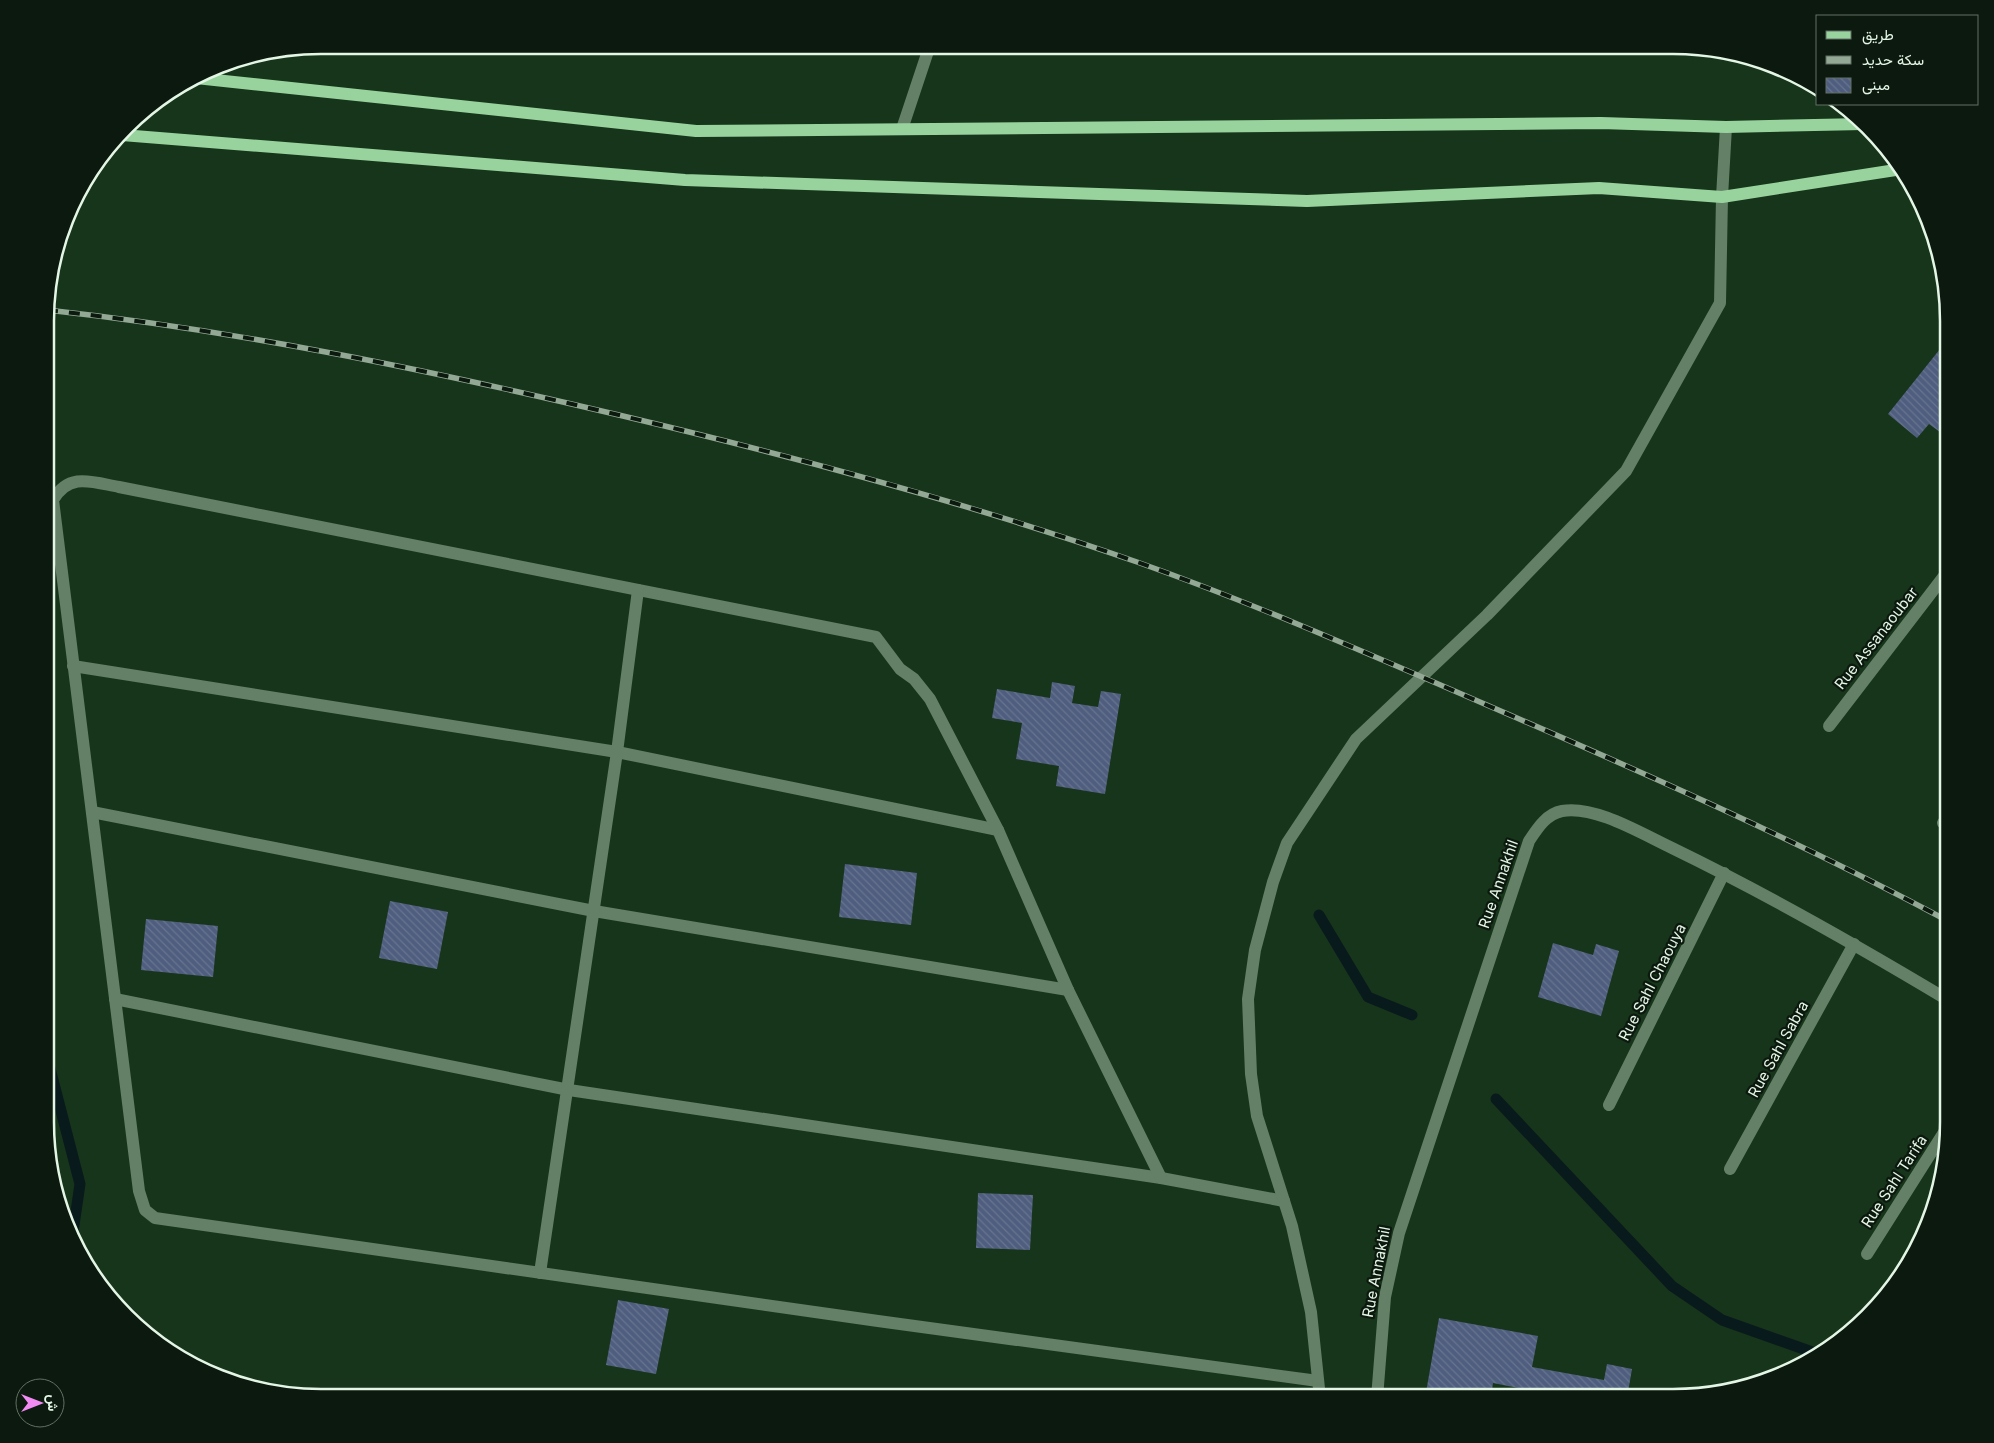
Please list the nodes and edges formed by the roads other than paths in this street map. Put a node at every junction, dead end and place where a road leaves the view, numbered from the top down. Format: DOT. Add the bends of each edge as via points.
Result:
graph roads {
  1 [pos="927,54"];
  2 [pos="207,79"];
  3 [pos="1854,124"];
  4 [pos="1726,127"];
  5 [pos="902,129"];
  6 [pos="129,136"];
  7 [pos="1893,169"];
  8 [pos="1722,197"];
  9 [pos="54,497"];
  10 [pos="54,516"];
  11 [pos="1940,581"];
  12 [pos="638,590"];
  13 [pos="73,666"];
  14 [pos="1829,726"];
  15 [pos="617,752"];
  16 [pos="92,812"];
  17 [pos="998,830"];
  18 [pos="1724,873"];
  19 [pos="594,911"];
  20 [pos="1854,944"];
  21 [pos="1068,990"];
  22 [pos="1940,995"];
  23 [pos="115,999"];
  24 [pos="569,1090"];
  25 [pos="1609,1105"];
  26 [pos="1940,1139"];
  27 [pos="1730,1169"];
  28 [pos="1161,1178"];
  29 [pos="1284,1201"];
  30 [pos="1867,1254"];
  31 [pos="540,1273"];
  32 [pos="1318,1380"];
  33 [pos="1319,1389"];
  34 [pos="1378,1389"];
  1 -- 5 [label="street"];
  2 -- 5 [label="main road" via="696,131"];
  3 -- 4 [label="main road"];
  4 -- 5 [label="main road" via="1601,123"];
  4 -- 8 [label="street"];
  6 -- 8 [label="main road" via="685,180 1307,201 1599,188"];
  7 -- 8 [label="main road"];
  8 -- 29 [label="street" via="1720,303 1626,471 1487,615 1356,739 1287,843 1255,950 1248,999 1253,1093"];
  9 -- 12 [label="street" via="59,488 85,481"];
  10 -- 13 [label="street"];
  11 -- 14 [label="street, Rue Assanaoubar"];
  12 -- 15 [label="street"];
  12 -- 17 [label="street" via="876,637 900,669 914,679 930,699"];
  13 -- 15 [label="street"];
  13 -- 16 [label="street"];
  15 -- 17 [label="street"];
  15 -- 19 [label="street"];
  16 -- 19 [label="street"];
  16 -- 23 [label="street"];
  17 -- 21 [label="street"];
  18 -- 20 [label="street, Rue Annakhil"];
  18 -- 25 [label="street, Rue Sahl Chaouya"];
  18 -- 34 [label="street, Rue Annakhil" via="1616,822 1587,812 1562,811 1538,826 1529,841 1399,1233 1385,1297"];
  19 -- 21 [label="street"];
  19 -- 24 [label="street"];
  20 -- 22 [label="street, Rue Annakhil"];
  20 -- 27 [label="street, Rue Sahl Sabra"];
  21 -- 28 [label="street"];
  23 -- 24 [label="street"];
  23 -- 31 [label="street" via="139,1192 145,1210 155,1218"];
  24 -- 28 [label="street"];
  24 -- 31 [label="street"];
  26 -- 30 [label="street, Rue Sahl Tarifa"];
  28 -- 29 [label="street"];
  29 -- 32 [label="street" via="1311,1312"];
  31 -- 32 [label="street"];
  32 -- 33 [label="street"];
}
